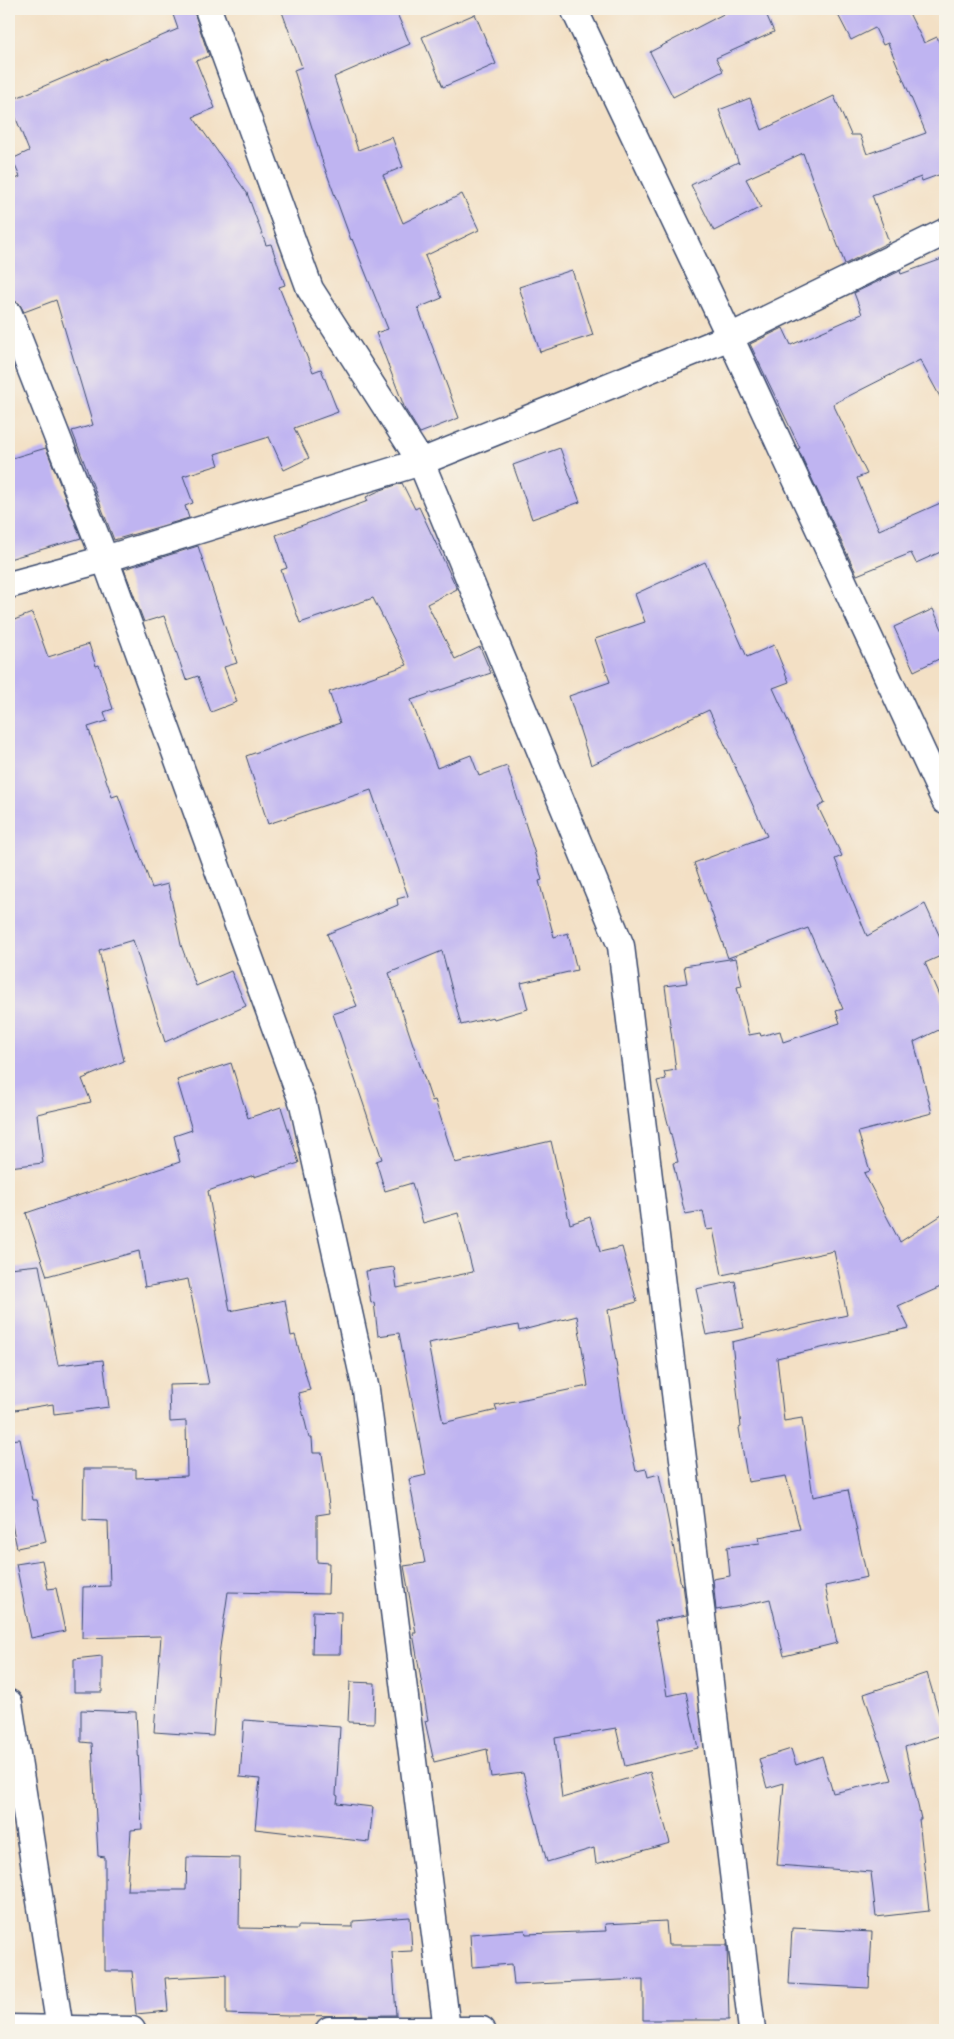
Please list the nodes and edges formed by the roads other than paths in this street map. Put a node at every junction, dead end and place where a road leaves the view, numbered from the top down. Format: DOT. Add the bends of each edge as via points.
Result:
graph roads {
  1 [pos="208,9"];
  2 [pos="574,9"];
  3 [pos="945,232"];
  4 [pos="9,314"];
  5 [pos="730,337"];
  6 [pos="421,462"];
  7 [pos="105,560"];
  8 [pos="9,585"];
  9 [pos="945,802"];
  10 [pos="9,1703"];
  11 [pos="9,2028"];
  12 [pos="60,2029"];
  13 [pos="447,2029"];
  14 [pos="132,2030"];
  15 [pos="328,2030"];
  16 [pos="482,2030"];
  17 [pos="752,2030"];
  1 -- 6 [label="street" via="310,288"];
  2 -- 5 [label="street"];
  3 -- 5 [label="street"];
  4 -- 7 [label="street"];
  5 -- 6 [label="street"];
  5 -- 9 [label="street"];
  6 -- 7 [label="street"];
  6 -- 17 [label="street" via="621,946"];
  7 -- 8 [label="street"];
  7 -- 13 [label="street" via="303,1104 366,1390"];
  10 -- 12 [label="street"];
  11 -- 12 [label="street"];
  12 -- 14 [label="street"];
  13 -- 15 [label="street"];
  13 -- 16 [label="street"];
}
